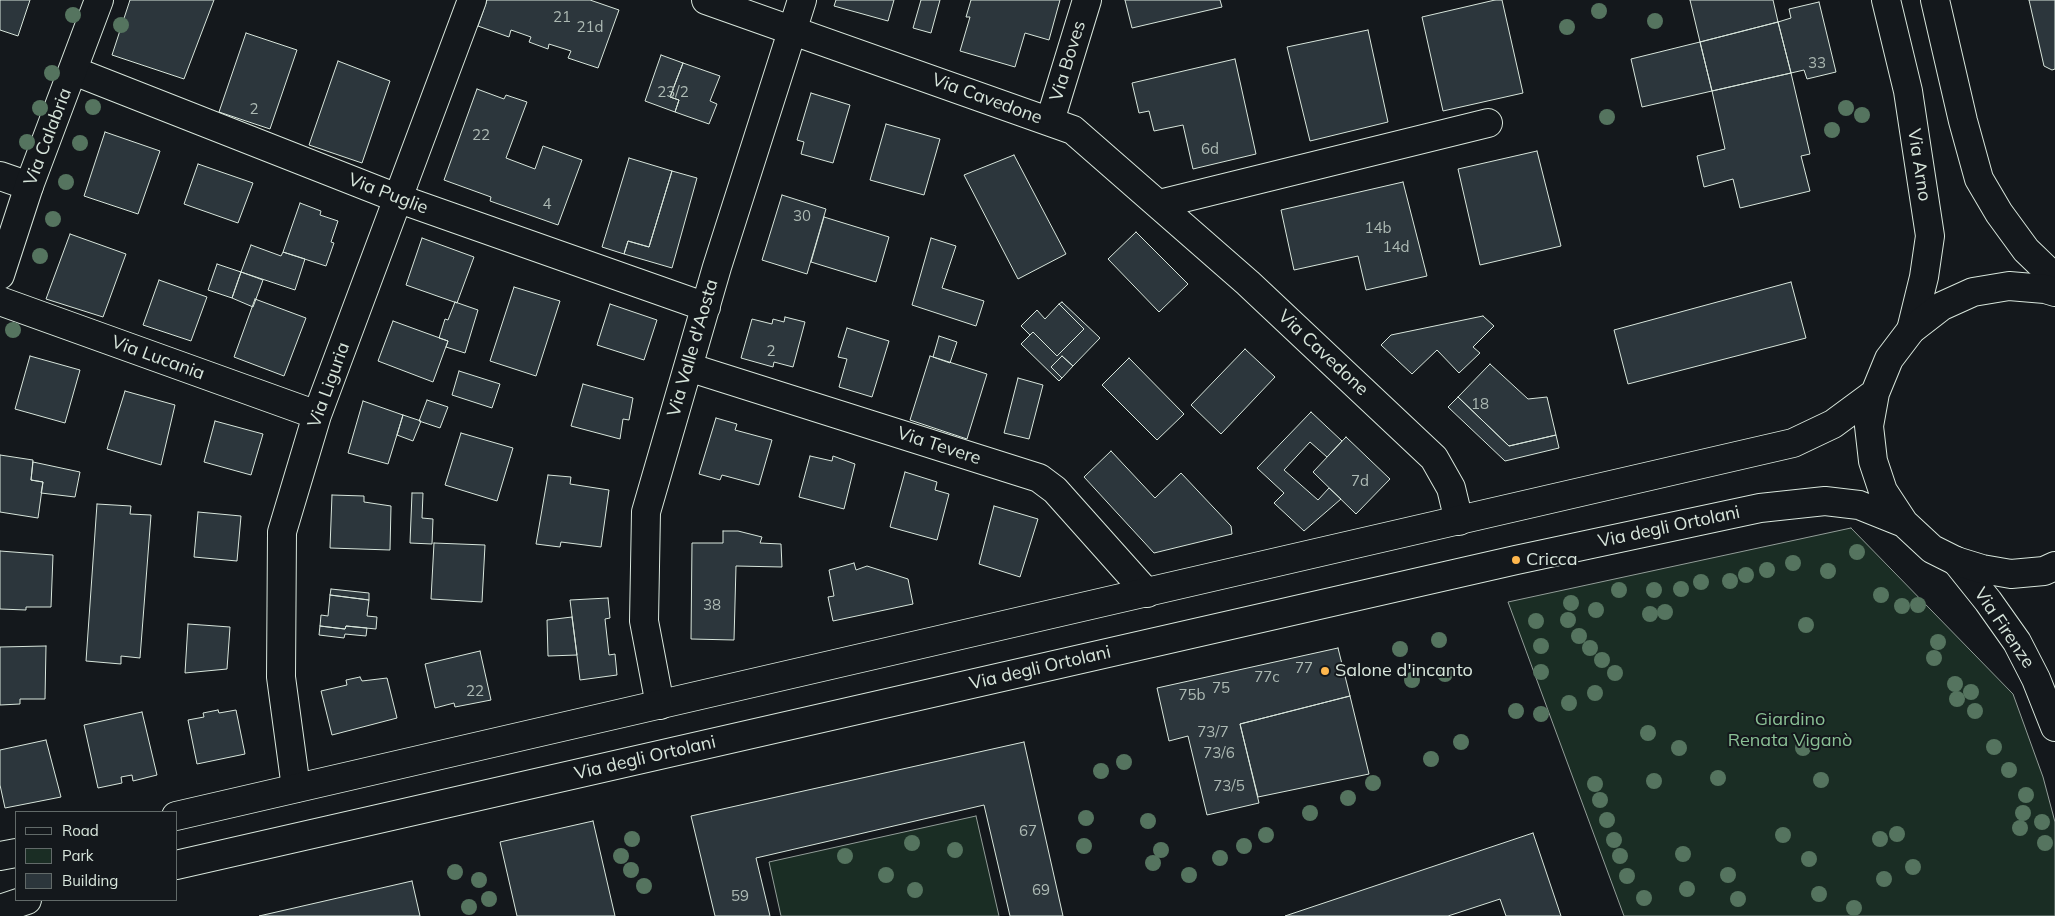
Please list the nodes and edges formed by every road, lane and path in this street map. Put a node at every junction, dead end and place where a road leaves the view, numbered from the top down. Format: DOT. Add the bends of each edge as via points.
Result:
graph roads {
  1 [pos="99,0"];
  2 [pos="472,0"];
  3 [pos="706,0"];
  4 [pos="802,0"];
  5 [pos="1087,0"];
  6 [pos="1886,0"];
  7 [pos="1935,0"];
  8 [pos="794,30"];
  9 [pos="74,71"];
  10 [pos="1050,121"];
  11 [pos="1488,124"];
  12 [pos="0,176"];
  13 [pos="29,186"];
  14 [pos="397,198"];
  15 [pos="1159,204"];
  16 [pos="0,276"];
  17 [pos="2055,278"];
  18 [pos="2055,292"];
  19 [pos="0,301"];
  20 [pos="706,306"];
  21 [pos="1911,330"];
  22 [pos="688,367"];
  23 [pos="1875,393"];
  24 [pos="317,415"];
  25 [pos="1459,521"];
  26 [pos="1904,523"];
  27 [pos="1956,561"];
  28 [pos="2055,566"];
  29 [pos="1147,593"];
  30 [pos="660,705"];
  31 [pos="2055,727"];
  32 [pos="296,788"];
  33 [pos="178,816"];
  34 [pos="15,853"];
  35 [pos="0,856"];
  36 [pos="178,864"];
  37 [pos="24,901"];
  38 [pos="0,909"];
  1 -- 9 [label="street, Via Calabria"];
  2 -- 14 [label="street, Via Liguria"];
  3 -- 8 [label="street, Via Cavedone"];
  4 -- 8 [label="street, Via Valle d'Aosta"];
  5 -- 10 [label="street, Via Boves"];
  6 -- 21 [label="street, Via Arno" via="1908,91 1930,236"];
  7 -- 17 [label="street" via="1979,179 2026,250"];
  8 -- 10 [label="street, Via Cavedone"];
  8 -- 20 [label="street, Via Valle d'Aosta"];
  9 -- 13 [label="street, Via Calabria"];
  9 -- 14 [label="street, Via Puglie"];
  10 -- 15 [label="street, Via Cavedone" via="1073,130"];
  11 -- 15 [label="street"];
  12 -- 13 [label="street"];
  13 -- 16 [label="street, Via Calabria"];
  14 -- 20 [label="street, Via Puglie"];
  14 -- 24 [label="street, Via Liguria"];
  15 -- 25 [label="street, Via Cavedone" via="1434,458 1451,488"];
  18 -- 21 [label="street" via="2009,286 1973,292 1942,306"];
  19 -- 24 [label="street, Via Lucania"];
  20 -- 22 [label="street, Via Valle d'Aosta"];
  21 -- 23 [label="street" via="1889,359"];
  22 -- 29 [label="street, Via Tevere" via="1040,478 1055,490"];
  22 -- 30 [label="street, Via Valle d'Aosta" via="646,512 644,621"];
  23 -- 25 [label="street" via="1833,424 1793,443"];
  23 -- 26 [label="street" via="1869,426 1873,460 1884,491"];
  24 -- 32 [label="street, Via Liguria" via="282,532 281,677"];
  25 -- 29 [label="street"];
  26 -- 27 [label="street" via="1932,548"];
  26 -- 36 [label="street, Via degli Ortolani" via="1859,505 1825,501 1760,508 1516,560"];
  27 -- 28 [label="street" via="2011,574"];
  27 -- 31 [label="street, Via Firenze" via="2017,642 2036,678"];
  29 -- 30 [label="street"];
  30 -- 32 [label="street"];
  32 -- 33 [label="street"];
  34 -- 35 [label="street"];
  37 -- 38 [label="street"];
}
